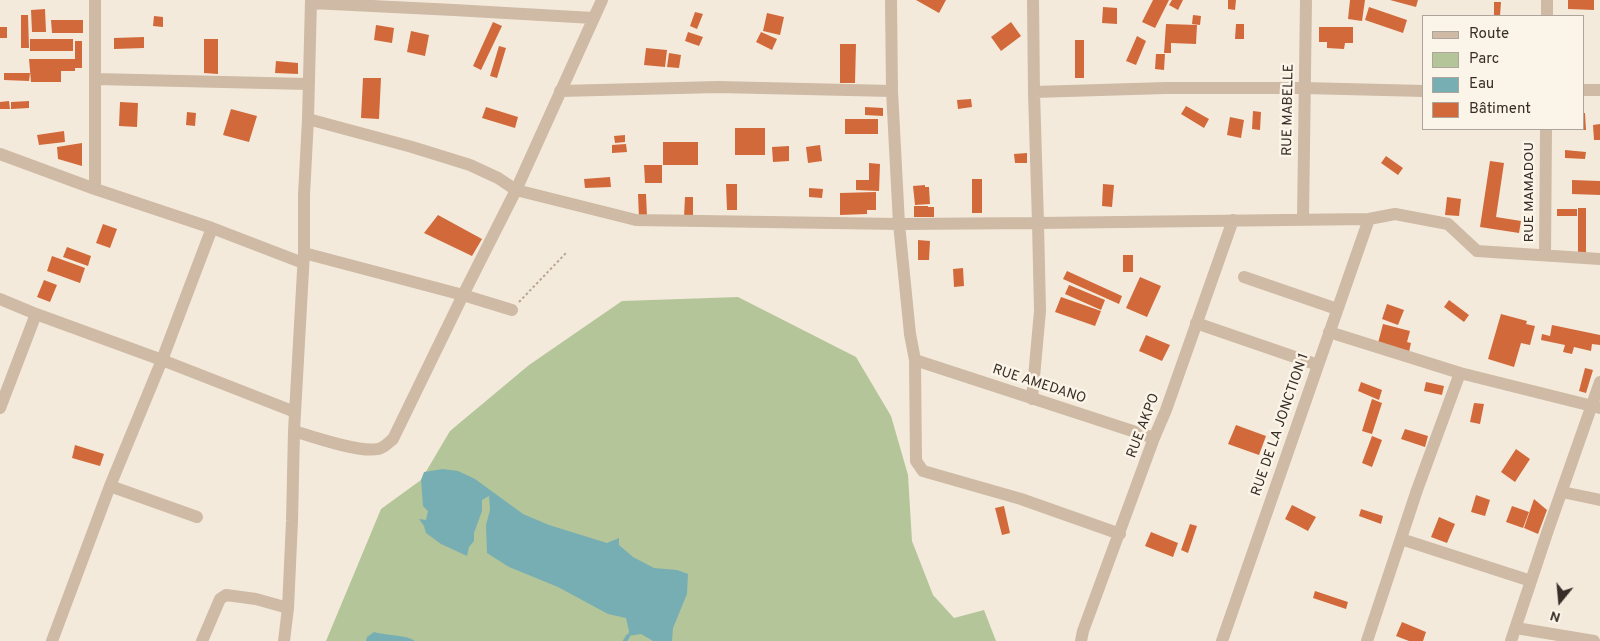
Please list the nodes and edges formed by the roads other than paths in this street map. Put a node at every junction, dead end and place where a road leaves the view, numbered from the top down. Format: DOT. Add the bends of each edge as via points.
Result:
graph roads {
  1 [pos="95,0"];
  2 [pos="602,0"];
  3 [pos="891,0"];
  4 [pos="1034,0"];
  5 [pos="1306,0"];
  6 [pos="1547,0"];
  7 [pos="311,2"];
  8 [pos="456,5"];
  9 [pos="1547,15"];
  10 [pos="594,18"];
  11 [pos="96,79"];
  12 [pos="308,84"];
  13 [pos="1304,88"];
  14 [pos="892,90"];
  15 [pos="1585,90"];
  16 [pos="1600,90"];
  17 [pos="560,91"];
  18 [pos="1034,92"];
  19 [pos="1422,92"];
  20 [pos="308,119"];
  21 [pos="1546,130"];
  22 [pos="0,154"];
  23 [pos="95,189"];
  24 [pos="516,190"];
  25 [pos="1369,219"];
  26 [pos="1232,220"];
  27 [pos="1303,220"];
  28 [pos="1038,223"];
  29 [pos="899,224"];
  30 [pos="212,228"];
  31 [pos="1545,255"];
  32 [pos="303,258"];
  33 [pos="1600,259"];
  34 [pos="1244,277"];
  35 [pos="463,295"];
  36 [pos="0,299"];
  37 [pos="1337,309"];
  38 [pos="512,310"];
  39 [pos="36,314"];
  40 [pos="1196,323"];
  41 [pos="1329,332"];
  42 [pos="162,360"];
  43 [pos="915,360"];
  44 [pos="1318,365"];
  45 [pos="1460,373"];
  46 [pos="1600,382"];
  47 [pos="1032,399"];
  48 [pos="1596,407"];
  49 [pos="0,408"];
  50 [pos="295,412"];
  51 [pos="294,431"];
  52 [pos="1154,438"];
  53 [pos="110,486"];
  54 [pos="1562,492"];
  55 [pos="1600,500"];
  56 [pos="197,517"];
  57 [pos="1120,534"];
  58 [pos="1402,539"];
  59 [pos="1531,581"];
  60 [pos="288,608"];
  61 [pos="1516,628"];
  62 [pos="52,641"];
  63 [pos="202,641"];
  64 [pos="284,641"];
  65 [pos="1081,641"];
  66 [pos="1222,641"];
  67 [pos="1367,641"];
  68 [pos="1511,641"];
  69 [pos="1594,641"];
  1 -- 11 [label="street"];
  2 -- 10 [label="street"];
  3 -- 14 [label="street"];
  4 -- 18 [label="street"];
  5 -- 13 [label="street, RUE MABELLE"];
  6 -- 9 [label="street"];
  7 -- 8 [label="street"];
  7 -- 12 [label="street"];
  8 -- 10 [label="street"];
  10 -- 17 [label="street"];
  11 -- 12 [label="street"];
  11 -- 23 [label="street"];
  12 -- 20 [label="street"];
  13 -- 18 [label="street"];
  13 -- 19 [label="street"];
  13 -- 27 [label="street, RUE MABELLE"];
  14 -- 17 [label="street" via="718,87"];
  14 -- 29 [label="street"];
  15 -- 16 [label="street"];
  17 -- 24 [label="street"];
  18 -- 28 [label="street"];
  20 -- 24 [label="street" via="470,165"];
  20 -- 32 [label="street"];
  21 -- 31 [label="street, RUE MAMADOU"];
  22 -- 23 [label="street"];
  23 -- 30 [label="street"];
  24 -- 29 [label="street" via="636,220"];
  24 -- 35 [label="street"];
  25 -- 27 [label="street"];
  25 -- 31 [label="street" via="1395,214 1448,224 1477,251"];
  25 -- 37 [label="street, RUE DE LA JONCTION 1"];
  26 -- 27 [label="street"];
  26 -- 28 [label="street"];
  26 -- 40 [label="street, RUE AKPO"];
  28 -- 29 [label="street"];
  28 -- 47 [label="street" via="1040,311"];
  29 -- 43 [label="street"];
  30 -- 32 [label="street"];
  30 -- 42 [label="street"];
  31 -- 33 [label="street"];
  32 -- 35 [label="street"];
  32 -- 50 [label="street"];
  34 -- 37 [label="street"];
  35 -- 38 [label="street"];
  35 -- 51 [label="street" via="393,439 383,448 363,449"];
  36 -- 39 [label="street"];
  37 -- 41 [label="street, RUE DE LA JONCTION 1"];
  39 -- 42 [label="street"];
  39 -- 49 [label="street"];
  40 -- 44 [label="street"];
  40 -- 52 [label="street, RUE AKPO"];
  41 -- 44 [label="street, RUE DE LA JONCTION 1"];
  41 -- 45 [label="street"];
  42 -- 50 [label="street"];
  42 -- 53 [label="street"];
  43 -- 47 [label="street, RUE AMEDANO"];
  43 -- 57 [label="street" via="916,461 923,471 1022,499"];
  44 -- 66 [label="street, RUE DE LA JONCTION 1"];
  45 -- 48 [label="street"];
  45 -- 58 [label="street"];
  46 -- 48 [label="street"];
  47 -- 52 [label="street, RUE AMEDANO"];
  48 -- 54 [label="street"];
  50 -- 51 [label="street"];
  51 -- 60 [label="street"];
  52 -- 57 [label="street, RUE AKPO"];
  53 -- 56 [label="street"];
  53 -- 62 [label="street"];
  54 -- 55 [label="street"];
  54 -- 59 [label="street"];
  57 -- 65 [label="street, RUE AKPO"];
  58 -- 59 [label="street"];
  58 -- 67 [label="street"];
  59 -- 61 [label="street"];
  60 -- 63 [label="street" via="226,595 220,599"];
  60 -- 64 [label="street"];
  61 -- 68 [label="street"];
  61 -- 69 [label="street"];
}
